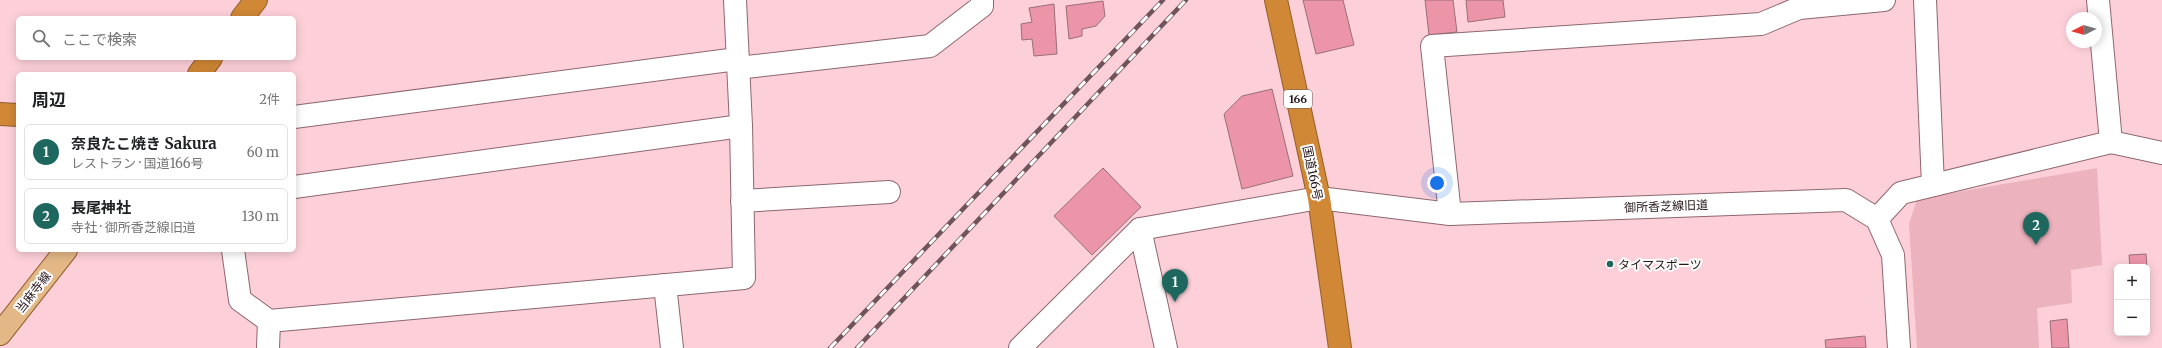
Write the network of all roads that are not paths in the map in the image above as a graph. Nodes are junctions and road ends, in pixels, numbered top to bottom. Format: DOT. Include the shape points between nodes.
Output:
graph roads {
  1 [pos="256,0"];
  2 [pos="735,0"];
  3 [pos="982,0"];
  4 [pos="1276,0"];
  5 [pos="1884,0"];
  6 [pos="1925,0"];
  7 [pos="2098,0"];
  8 [pos="244,16"];
  9 [pos="210,60"];
  10 [pos="738,63"];
  11 [pos="200,72"];
  12 [pos="0,114"];
  13 [pos="16,115"];
  14 [pos="296,117"];
  15 [pos="741,126"];
  16 [pos="2111,142"];
  17 [pos="2162,153"];
  18 [pos="1933,185"];
  19 [pos="296,187"];
  20 [pos="889,192"];
  21 [pos="1319,198"];
  22 [pos="742,201"];
  23 [pos="1450,214"];
  24 [pos="1877,219"];
  25 [pos="1140,229"];
  26 [pos="64,252"];
  27 [pos="232,252"];
  28 [pos="665,285"];
  29 [pos="269,321"];
  30 [pos="0,334"];
  31 [pos="268,348"];
  32 [pos="672,348"];
  33 [pos="1020,348"];
  34 [pos="1166,348"];
  35 [pos="1340,348"];
  36 [pos="1899,348"];
  1 -- 8 [label="highway"];
  2 -- 10 [label="street"];
  3 -- 10 [label="street" via="982,6 930,46"];
  4 -- 21 [label="highway, 国道166号 / 166"];
  5 -- 23 [label="street" via="1798,8 1761,24 1432,46"];
  6 -- 18 [label="street"];
  7 -- 16 [label="street"];
  9 -- 11 [label="highway"];
  10 -- 14 [label="street"];
  10 -- 15 [label="street"];
  12 -- 13 [label="highway"];
  15 -- 19 [label="street"];
  15 -- 22 [label="street"];
  16 -- 17 [label="street"];
  16 -- 18 [label="street"];
  18 -- 24 [label="street" via="1901,194"];
  20 -- 22 [label="street"];
  21 -- 23 [label="street, 御所香芝線旧道"];
  21 -- 25 [label="street, 御所香芝線旧道"];
  21 -- 35 [label="highway, 国道166号 / 166"];
  22 -- 28 [label="street" via="744,278"];
  23 -- 24 [label="street, 御所香芝線旧道" via="1846,200"];
  24 -- 36 [label="street" via="1894,255"];
  25 -- 33 [label="street"];
  25 -- 34 [label="street"];
  26 -- 30 [label="main road, 当麻寺線"];
  27 -- 29 [label="street" via="240,300"];
  28 -- 29 [label="street"];
  28 -- 32 [label="street"];
  29 -- 31 [label="street"];
}
